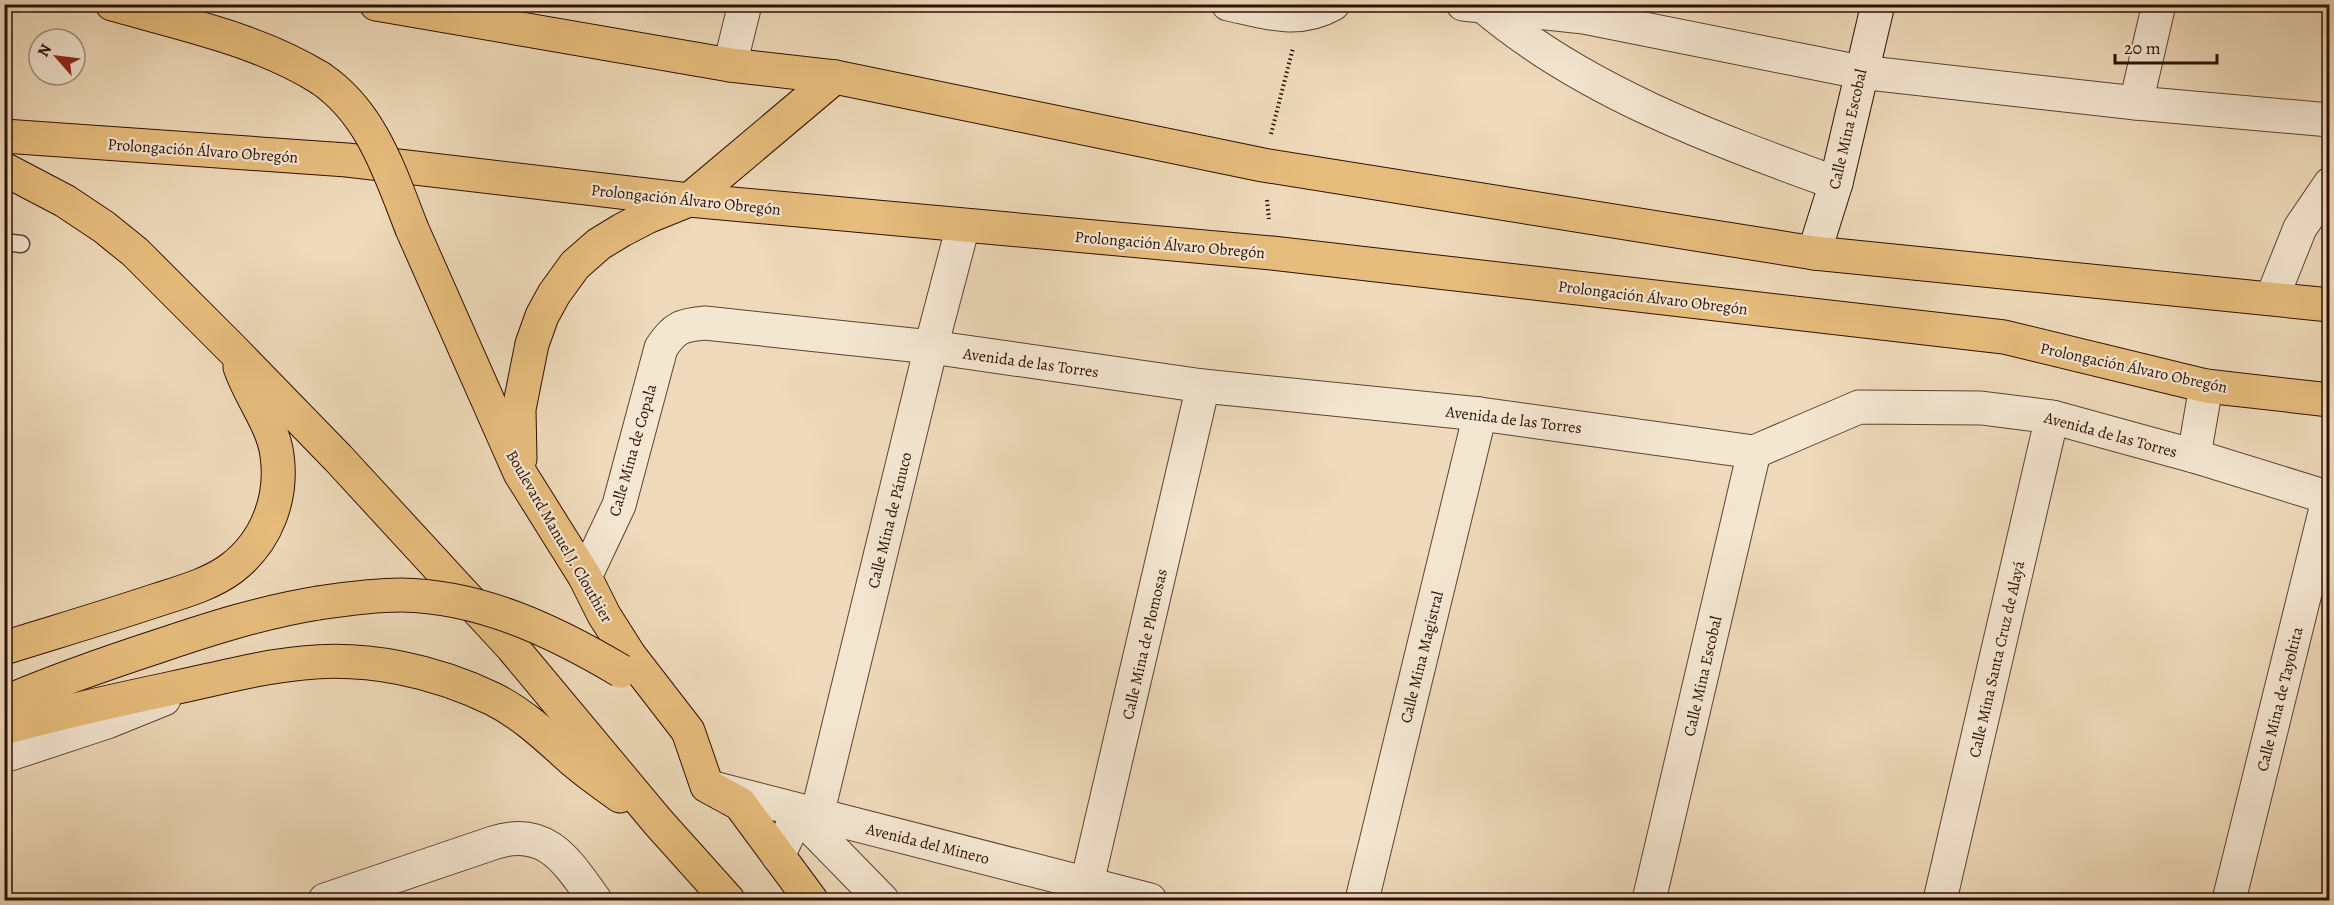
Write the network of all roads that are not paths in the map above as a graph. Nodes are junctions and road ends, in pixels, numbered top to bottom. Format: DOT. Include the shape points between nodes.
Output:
graph roads {
  1 [pos="112,4"];
  2 [pos="376,4"];
  3 [pos="745,4"];
  4 [pos="1228,4"];
  5 [pos="1333,4"];
  6 [pos="1878,4"];
  7 [pos="2159,4"];
  8 [pos="1473,5"];
  9 [pos="1586,11"];
  10 [pos="730,65"];
  11 [pos="1860,72"];
  12 [pos="835,77"];
  13 [pos="2136,103"];
  14 [pos="2330,120"];
  15 [pos="4,136"];
  16 [pos="4,169"];
  17 [pos="1836,183"];
  18 [pos="2330,184"];
  19 [pos="689,200"];
  20 [pos="963,226"];
  21 [pos="1814,253"];
  22 [pos="2272,298"];
  23 [pos="2330,305"];
  24 [pos="681,327"];
  25 [pos="931,347"];
  26 [pos="234,351"];
  27 [pos="2206,386"];
  28 [pos="1203,387"];
  29 [pos="2330,400"];
  30 [pos="1480,414"];
  31 [pos="2052,417"];
  32 [pos="1754,452"];
  33 [pos="2194,456"];
  34 [pos="520,473"];
  35 [pos="2329,496"];
  36 [pos="585,577"];
  37 [pos="4,648"];
  38 [pos="212,680"];
  39 [pos="4,703"];
  40 [pos="673,713"];
  41 [pos="4,728"];
  42 [pos="4,756"];
  43 [pos="707,786"];
  44 [pos="808,814"];
  45 [pos="658,822"];
  46 [pos="778,856"];
  47 [pos="1086,893"];
  48 [pos="325,900"];
  49 [pos="595,900"];
  50 [pos="728,900"];
  51 [pos="811,900"];
  52 [pos="882,900"];
  53 [pos="1150,900"];
  54 [pos="1362,900"];
  55 [pos="1649,900"];
  56 [pos="1940,900"];
  57 [pos="2229,900"];
  1 -- 34 [label="main road, Boulevard Manuel J. Clouthier, bridge" via="245,43 320,78 354,106 370,130"];
  2 -- 10 [label="main road"];
  3 -- 10 [label="street"];
  4 -- 5 [label="street" via="1286,16 1309,15"];
  6 -- 11 [label="street, Calle Mina Escobal"];
  7 -- 13 [label="street"];
  8 -- 9 [label="street"];
  8 -- 17 [label="street" via="1548,53 1654,112"];
  9 -- 11 [label="street"];
  10 -- 12 [label="main road"];
  11 -- 13 [label="street"];
  11 -- 17 [label="street, Calle Mina Escobal"];
  12 -- 19 [label="main road"];
  12 -- 21 [label="main road" via="1263,165"];
  13 -- 14 [label="street"];
  15 -- 19 [label="main road, Prolongación Álvaro Obregón" via="348,160"];
  16 -- 26 [label="main road" via="104,227 135,252"];
  17 -- 21 [label="street, Calle Mina Escobal"];
  18 -- 22 [label="street" via="2300,228"];
  19 -- 20 [label="main road, Prolongación Álvaro Obregón"];
  19 -- 34 [label="main road" via="646,217 599,244 575,265 554,294 542,316 525,373 519,409"];
  20 -- 25 [label="street, Calle Mina de Pánuco"];
  20 -- 27 [label="main road, Prolongación Álvaro Obregón" via="1272,253 2004,338"];
  21 -- 22 [label="main road"];
  22 -- 23 [label="main road"];
  24 -- 25 [label="street, Avenida de las Torres" via="705,323"];
  24 -- 36 [label="street, Calle Mina de Copala" via="670,333 661,348 619,505"];
  25 -- 28 [label="street, Avenida de las Torres"];
  25 -- 44 [label="street, Calle Mina de Pánuco"];
  26 -- 37 [label="main road" via="277,453 274,507 257,543 232,568 189,589"];
  26 -- 45 [label="main road" via="504,638"];
  27 -- 29 [label="main road, Prolongación Álvaro Obregón"];
  27 -- 33 [label="street"];
  28 -- 30 [label="street, Avenida de las Torres"];
  28 -- 47 [label="street, Calle Mina de Plomosas"];
  30 -- 32 [label="street, Avenida de las Torres"];
  30 -- 54 [label="street, Calle Mina Magistral"];
  31 -- 32 [label="street, Avenida de las Torres" via="1982,408 1859,407"];
  31 -- 33 [label="street, Avenida de las Torres"];
  31 -- 56 [label="street, Calle Mina Santa Cruz de Alayá"];
  32 -- 55 [label="street, Calle Mina Escobal"];
  33 -- 35 [label="street, Avenida de las Torres"];
  34 -- 36 [label="main road, Boulevard Manuel J. Clouthier"];
  35 -- 57 [label="street, Calle Mina de Tayoltita"];
  36 -- 40 [label="main road, Boulevard Manuel J. Clouthier" via="630,656"];
  38 -- 41 [label="main road"];
  38 -- 42 [label="street" via="107,722"];
  38 -- 45 [label="main road" via="271,667 337,661 395,667 441,679 495,700 527,721 593,777"];
  39 -- 40 [label="main road, bridge" via="58,680 255,615 318,603 403,595 484,607 575,643 621,671"];
  40 -- 43 [label="main road, Boulevard Manuel J. Clouthier" via="688,731"];
  43 -- 44 [label="street, Avenida del Minero"];
  43 -- 46 [label="main road" via="740,804"];
  44 -- 46 [label="street, Calle Mina de Pánuco"];
  44 -- 47 [label="street, Avenida del Minero"];
  44 -- 52 [label="street"];
  45 -- 50 [label="main road"];
  46 -- 51 [label="main road"];
  47 -- 53 [label="street, Avenida del Minero"];
  48 -- 49 [label="street" via="505,838 529,839 555,850"];
}
